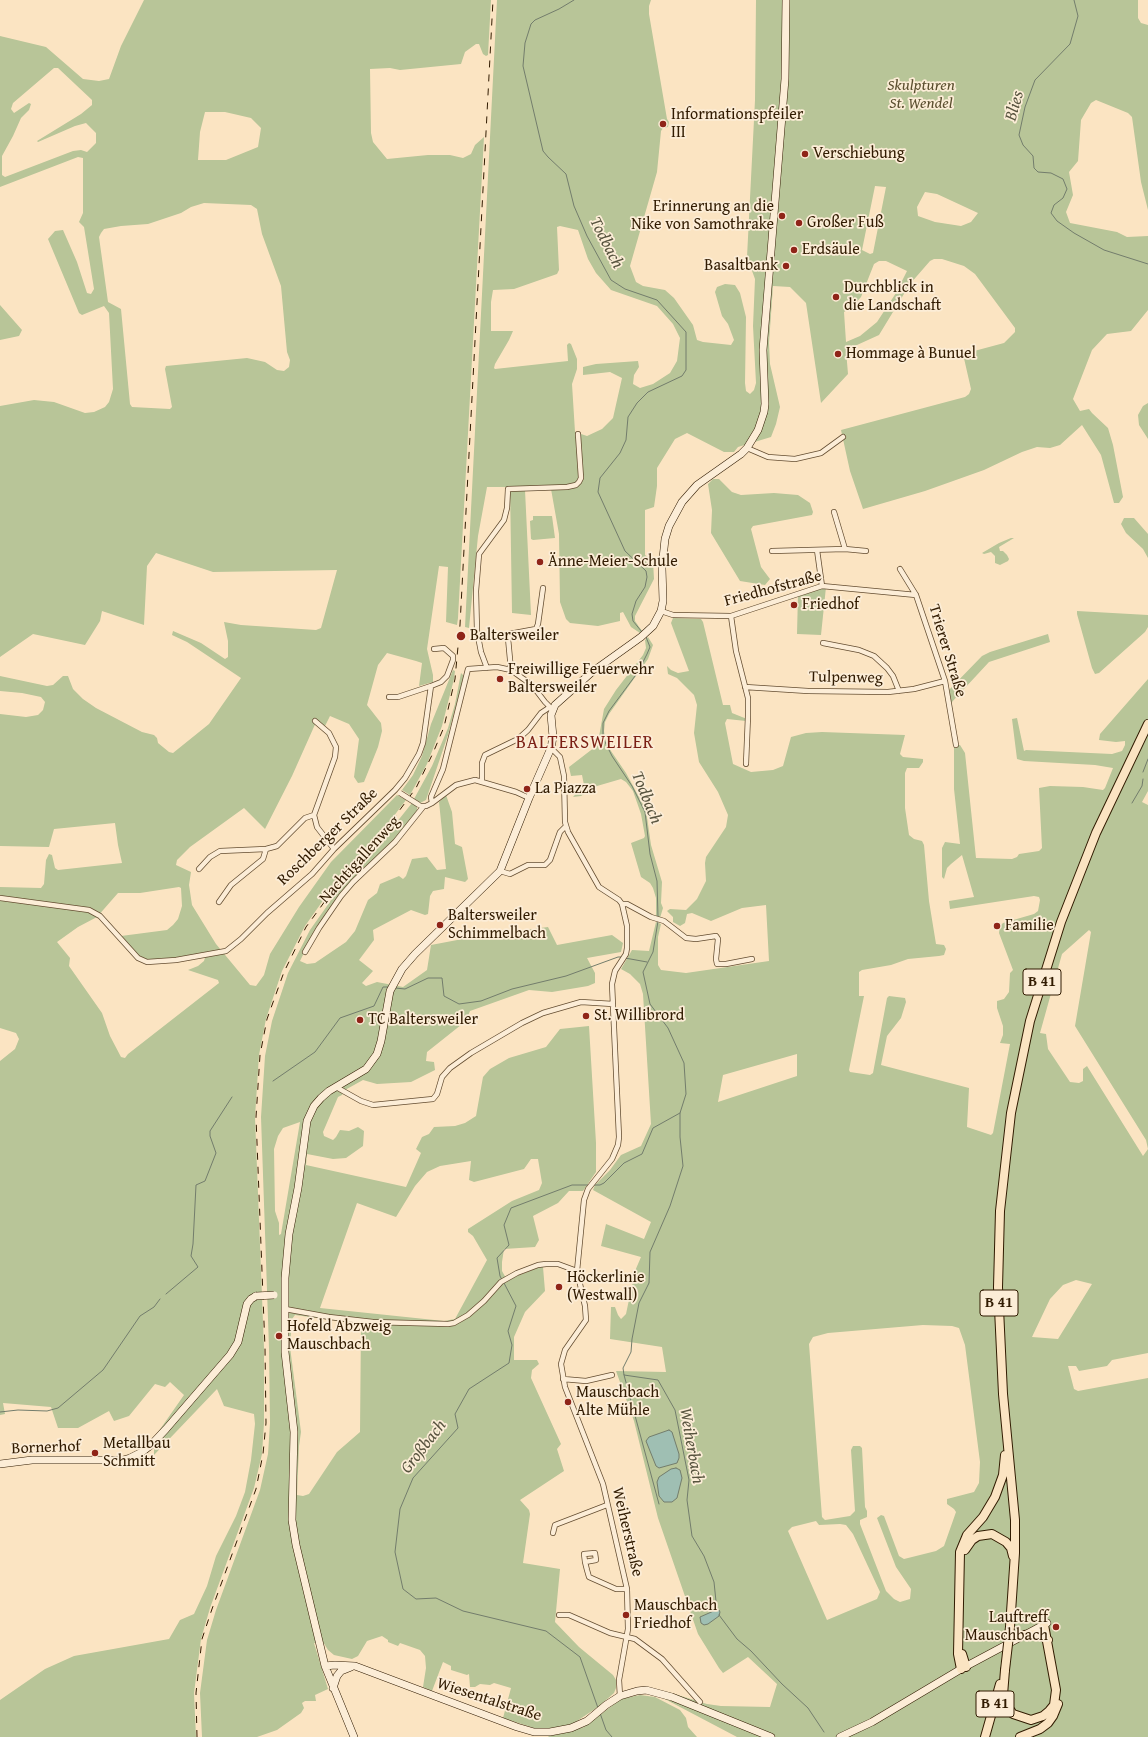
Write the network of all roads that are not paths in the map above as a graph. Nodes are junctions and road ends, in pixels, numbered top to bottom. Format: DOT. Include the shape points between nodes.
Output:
graph roads {
  1 [pos="786,0"];
  2 [pos="578,434"];
  3 [pos="843,437"];
  4 [pos="747,448"];
  5 [pos="834,512"];
  6 [pos="845,549"];
  7 [pos="817,550"];
  8 [pos="772,551"];
  9 [pos="866,551"];
  10 [pos="900,569"];
  11 [pos="822,586"];
  12 [pos="543,588"];
  13 [pos="916,595"];
  14 [pos="661,611"];
  15 [pos="731,616"];
  16 [pos="823,643"];
  17 [pos="434,649"];
  18 [pos="487,668"];
  19 [pos="511,670"];
  20 [pos="945,681"];
  21 [pos="431,686"];
  22 [pos="745,687"];
  23 [pos="899,691"];
  24 [pos="389,697"];
  25 [pos="551,708"];
  26 [pos="315,721"];
  27 [pos="1148,724"];
  28 [pos="956,745"];
  29 [pos="551,748"];
  30 [pos="746,764"];
  31 [pos="482,781"];
  32 [pos="395,790"];
  33 [pos="529,798"];
  34 [pos="432,803"];
  35 [pos="421,806"];
  36 [pos="314,815"];
  37 [pos="566,826"];
  38 [pos="266,849"];
  39 [pos="334,849"];
  40 [pos="199,869"];
  41 [pos="500,871"];
  42 [pos="0,898"];
  43 [pos="219,902"];
  44 [pos="622,904"];
  45 [pos="305,952"];
  46 [pos="752,960"];
  47 [pos="613,1004"];
  48 [pos="336,1087"];
  49 [pos="577,1271"];
  50 [pos="285,1295"];
  51 [pos="285,1309"];
  52 [pos="612,1375"];
  53 [pos="563,1379"];
  54 [pos="1006,1418"];
  55 [pos="0,1464"];
  56 [pos="607,1505"];
  57 [pos="553,1533"];
  58 [pos="586,1562"];
  59 [pos="627,1589"];
  60 [pos="559,1614"];
  61 [pos="1011,1620"];
  62 [pos="1046,1624"];
  63 [pos="1024,1634"];
  64 [pos="627,1636"];
  65 [pos="1048,1640"];
  66 [pos="325,1666"];
  67 [pos="355,1666"];
  68 [pos="963,1668"];
  69 [pos="1004,1670"];
  70 [pos="333,1688"];
  71 [pos="620,1696"];
  72 [pos="700,1702"];
  73 [pos="540,1735"];
  74 [pos="354,1737"];
  75 [pos="771,1737"];
  76 [pos="840,1737"];
  77 [pos="985,1737"];
  78 [pos="1020,1737"];
  1 -- 4 [label="main road" via="785,79 763,350 765,404 762,421"];
  2 -- 18 [label="street" via="582,478 580,482 567,487 508,489 506,515 479,554 476,591 477,631"];
  3 -- 4 [label="street" via="821,453 796,459 768,457"];
  4 -- 14 [label="main road" via="697,485 674,514 662,552"];
  5 -- 6 [label="street"];
  6 -- 7 [label="street"];
  6 -- 9 [label="street"];
  7 -- 8 [label="street"];
  7 -- 11 [label="street"];
  10 -- 13 [label="street, Trierer Straße"];
  11 -- 13 [label="street, Friedhofstraße"];
  11 -- 15 [label="street, Friedhofstraße"];
  12 -- 19 [label="street" via="536,629 509,634"];
  13 -- 20 [label="street, Trierer Straße"];
  14 -- 15 [label="street, Friedhofstraße" via="673,615"];
  14 -- 25 [label="main road" via="648,632 592,672"];
  15 -- 22 [label="street"];
  16 -- 23 [label="street" via="859,650 874,656 890,672"];
  17 -- 21 [label="street" via="444,648 453,658 447,676"];
  18 -- 19 [label="street"];
  18 -- 34 [label="street" via="468,669 443,769 431,797"];
  19 -- 25 [label="street" via="532,685"];
  20 -- 23 [label="street, Tulpenweg"];
  20 -- 28 [label="street, Trierer Straße"];
  21 -- 24 [label="street" via="398,697"];
  21 -- 32 [label="street" via="423,743 405,778"];
  22 -- 23 [label="street, Tulpenweg" via="808,691"];
  22 -- 30 [label="street" via="748,716"];
  25 -- 29 [label="main road"];
  25 -- 31 [label="street" via="541,713 518,739 485,755 482,763"];
  26 -- 36 [label="street" via="329,733 336,750"];
  27 -- 54 [label="highway, B 41" via="1080,872 1030,1021 1011,1113 1002,1188 998,1256 999,1317"];
  29 -- 33 [label="main road"];
  29 -- 37 [label="street" via="560,757 564,776"];
  31 -- 33 [label="street"];
  31 -- 34 [label="street" via="466,781 456,785"];
  32 -- 35 [label="street, Roschberger Straße, bridge"];
  32 -- 39 [label="street, Roschberger Straße"];
  33 -- 41 [label="main road"];
  34 -- 35 [label="street"];
  35 -- 45 [label="street, Nachtigallenweg" via="395,842 341,896"];
  36 -- 38 [label="street" via="306,818 277,846"];
  36 -- 39 [label="street" via="317,827"];
  37 -- 41 [label="street" via="560,832 550,860 545,865 528,865 510,874"];
  37 -- 44 [label="street" via="599,887"];
  38 -- 40 [label="street" via="220,851"];
  38 -- 43 [label="street" via="263,859 234,882"];
  39 -- 42 [label="street, Roschberger Straße" via="312,874 233,947 220,953 176,960 147,962 134,954 100,916 89,910"];
  41 -- 48 [label="main road" via="406,964 391,989 377,1054 366,1069"];
  44 -- 46 [label="street" via="667,922 686,938 716,936 717,964"];
  44 -- 47 [label="street, Weiherstraße" via="627,926 626,954 613,977"];
  47 -- 48 [label="street" via="581,1002 522,1022 450,1068 442,1076 433,1099 373,1105"];
  47 -- 49 [label="street, Weiherstraße" via="618,1145 612,1159 588,1189 583,1209"];
  48 -- 50 [label="main road" via="314,1106 305,1129 289,1234"];
  49 -- 51 [label="street" via="558,1264 538,1265 503,1280 477,1308 460,1320 448,1324 373,1322"];
  49 -- 53 [label="street, Weiherstraße" via="587,1313 583,1325 563,1355"];
  50 -- 51 [label="main road"];
  50 -- 55 [label="main road, Bornerhof, bridge" via="256,1296 251,1299 247,1304 234,1349 151,1445 142,1452 130,1458 108,1460 32,1460"];
  51 -- 66 [label="main road" via="285,1352 294,1432 292,1520"];
  52 -- 53 [label="street" via="586,1381"];
  53 -- 56 [label="street, Weiherstraße" via="596,1465"];
  54 -- 61 [label="highway, B 41" via="1015,1520"];
  54 -- 68 [label="highway" via="1005,1463 1000,1484 989,1508 967,1535 960,1552 958,1654"];
  56 -- 57 [label="street" via="555,1525"];
  56 -- 59 [label="street, Weiherstraße"];
  58 -- 59 [label="street" via="589,1577 616,1589"];
  59 -- 64 [label="street, Weiherstraße"];
  60 -- 64 [label="street" via="569,1615 606,1631"];
  61 -- 68 [label="highway" via="1011,1548 992,1534 978,1536 968,1545 963,1562"];
  61 -- 69 [label="highway, B 41, bridge"];
  62 -- 63 [label="main road"];
  62 -- 65 [label="highway"];
  62 -- 78 [label="highway" via="1055,1660 1060,1699 1048,1723"];
  63 -- 65 [label="highway" via="1038,1634"];
  63 -- 68 [label="main road"];
  64 -- 71 [label="street, Weiherstraße" via="619,1680"];
  64 -- 72 [label="street" via="640,1642 662,1659"];
  65 -- 69 [label="highway" via="1056,1699 1054,1705 1043,1716 1025,1719 1008,1709 1003,1695"];
  66 -- 67 [label="main road, Wiesentalstraße"];
  66 -- 70 [label="main road"];
  67 -- 70 [label="main road" via="341,1671"];
  67 -- 73 [label="main road, Wiesentalstraße"];
  68 -- 76 [label="main road" via="872,1722"];
  69 -- 77 [label="highway, B 41"];
  70 -- 74 [label="main road"];
  71 -- 73 [label="main road, Wiesentalstraße" via="571,1728"];
  71 -- 75 [label="main road, Wiesentalstraße" via="637,1691 656,1692"];
}
